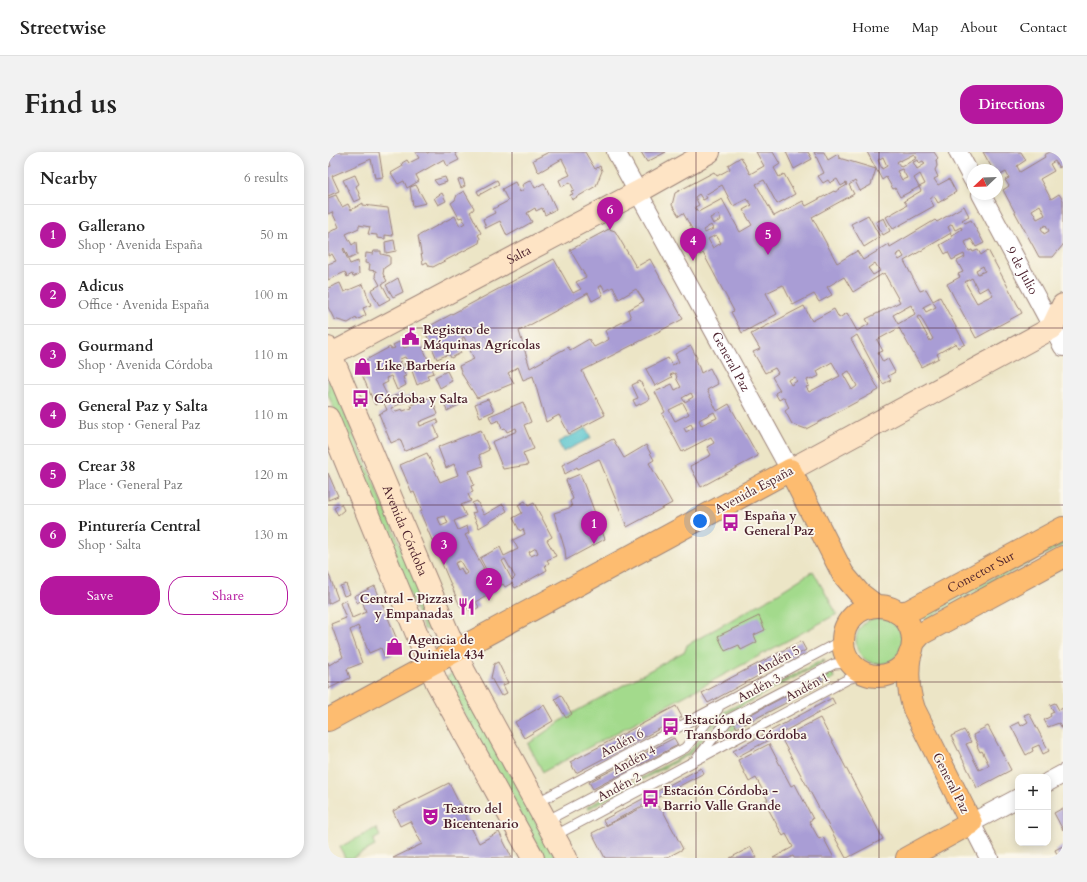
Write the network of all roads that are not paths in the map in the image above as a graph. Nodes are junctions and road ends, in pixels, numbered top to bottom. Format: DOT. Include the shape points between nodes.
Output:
graph roads {
  1 [pos="616,152"];
  2 [pos="709,152"];
  3 [pos="958,152"];
  4 [pos="967,169"];
  5 [pos="638,192"];
  6 [pos="985,200"];
  7 [pos="1063,305"];
  8 [pos="1058,325"];
  9 [pos="1063,347"];
  10 [pos="329,353"];
  11 [pos="328,418"];
  12 [pos="790,470"];
  13 [pos="1063,528"];
  14 [pos="1063,557"];
  15 [pos="843,574"];
  16 [pos="876,606"];
  17 [pos="898,612"];
  18 [pos="845,631"];
  19 [pos="911,648"];
  20 [pos="455,650"];
  21 [pos="429,665"];
  22 [pos="866,671"];
  23 [pos="721,705"];
  24 [pos="914,708"];
  25 [pos="328,720"];
  26 [pos="695,761"];
  27 [pos="1063,774"];
  28 [pos="1051,780"];
  29 [pos="1015,800"];
  30 [pos="545,820"];
  31 [pos="971,823"];
  32 [pos="534,858"];
  33 [pos="566,858"];
  34 [pos="906,858"];
  35 [pos="989,858"];
  1 -- 5 [label="street, General Paz"];
  2 -- 5 [label="main road, Salta"];
  3 -- 4 [label="street"];
  5 -- 10 [label="main road, Salta"];
  5 -- 12 [label="street, General Paz"];
  6 -- 8 [label="street, 9 de Julio"];
  7 -- 8 [label="main road"];
  8 -- 9 [label="street, 9 de Julio"];
  8 -- 12 [label="main road, Avenida España"];
  10 -- 20 [label="main road, Avenida Córdoba"];
  11 -- 21 [label="main road"];
  12 -- 15 [label="main road, General Paz"];
  12 -- 20 [label="main road, Avenida España"];
  13 -- 17 [label="main road, Conector Sur" via="909,611"];
  14 -- 19 [label="main road, Conector Sur" via="921,634"];
  15 -- 16 [label="main road, General Paz" via="859,593"];
  15 -- 18 [label="main road, General Paz" via="847,600"];
  16 -- 17 [label="main road"];
  16 -- 18 [label="main road" via="855,614"];
  17 -- 19 [label="main road" via="910,627"];
  18 -- 22 [label="main road" via="845,651"];
  18 -- 23 [label="lane, Andén 5" via="835,644"];
  19 -- 22 [label="main road, Conector Sur" via="904,664 897,670 883,675"];
  19 -- 24 [label="main road, General Paz" via="908,676"];
  20 -- 21 [label="main road, Avenida España"];
  20 -- 30 [label="main road, Avenida Córdoba"];
  21 -- 25 [label="main road, Avenida España"];
  21 -- 32 [label="main road"];
  22 -- 24 [label="main road, General Paz" via="896,690"];
  22 -- 26 [label="lane, Andén 1"];
  22 -- 26 [label="lane, Andén 3" via="834,664 728,719"];
  23 -- 30 [label="lane, Andén 6"];
  23 -- 30 [label="lane, Andén 4" via="685,748"];
  24 -- 31 [label="main road, General Paz"];
  26 -- 30 [label="lane, Andén 2"];
  27 -- 28 [label="street"];
  29 -- 31 [label="street"];
  30 -- 33 [label="main road, Avenida Córdoba"];
  31 -- 34 [label="main road"];
  31 -- 35 [label="street, General Paz"];
}
